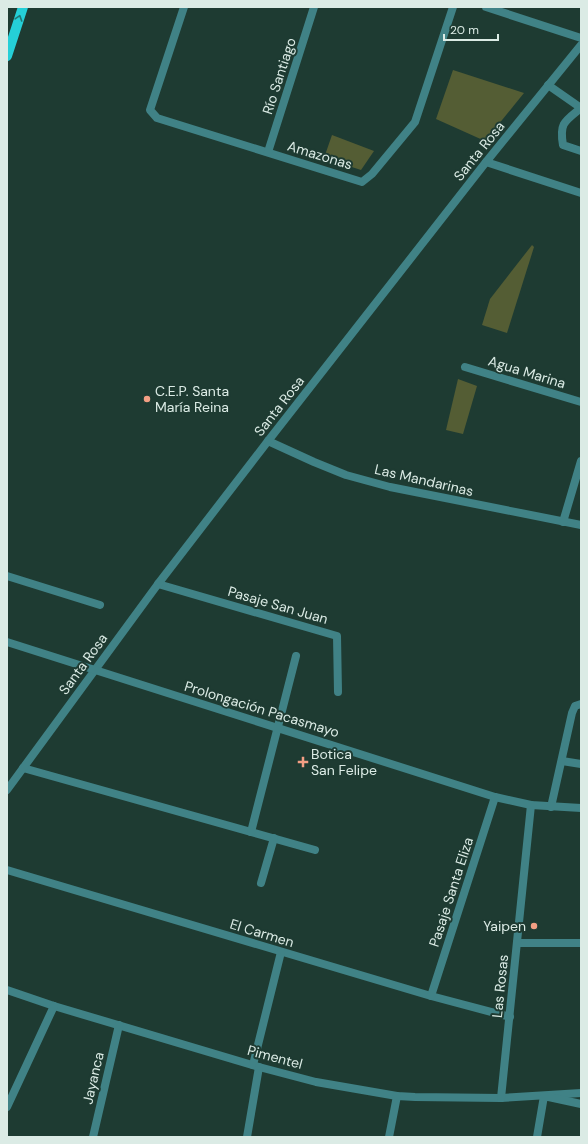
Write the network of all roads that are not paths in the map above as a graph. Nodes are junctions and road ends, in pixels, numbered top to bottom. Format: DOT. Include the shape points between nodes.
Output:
graph roads {
  1 [pos="23,7"];
  2 [pos="184,7"];
  3 [pos="314,7"];
  4 [pos="453,7"];
  5 [pos="486,7"];
  6 [pos="581,38"];
  7 [pos="581,45"];
  8 [pos="7,56"];
  9 [pos="548,85"];
  10 [pos="581,108"];
  11 [pos="581,151"];
  12 [pos="268,152"];
  13 [pos="486,162"];
  14 [pos="581,193"];
  15 [pos="465,367"];
  16 [pos="581,402"];
  17 [pos="268,441"];
  18 [pos="581,461"];
  19 [pos="562,522"];
  20 [pos="581,525"];
  21 [pos="7,576"];
  22 [pos="158,584"];
  23 [pos="100,605"];
  24 [pos="7,642"];
  25 [pos="296,656"];
  26 [pos="94,671"];
  27 [pos="338,692"];
  28 [pos="581,704"];
  29 [pos="278,728"];
  30 [pos="562,760"];
  31 [pos="581,764"];
  32 [pos="23,768"];
  33 [pos="7,790"];
  34 [pos="495,797"];
  35 [pos="531,805"];
  36 [pos="551,807"];
  37 [pos="581,808"];
  38 [pos="251,832"];
  39 [pos="274,838"];
  40 [pos="315,850"];
  41 [pos="7,870"];
  42 [pos="261,883"];
  43 [pos="517,943"];
  44 [pos="581,943"];
  45 [pos="281,952"];
  46 [pos="7,990"];
  47 [pos="431,996"];
  48 [pos="54,1006"];
  49 [pos="510,1017"];
  50 [pos="119,1025"];
  51 [pos="256,1066"];
  52 [pos="581,1093"];
  53 [pos="397,1096"];
  54 [pos="544,1096"];
  55 [pos="501,1098"];
  56 [pos="581,1104"];
  57 [pos="7,1107"];
  58 [pos="92,1137"];
  59 [pos="247,1137"];
  60 [pos="389,1137"];
  61 [pos="537,1137"];
  8 -- 1 [label="main road, one-way"];
  2 -- 12 [label="street, Amazonas" via="150,110 157,118"];
  3 -- 12 [label="street, Río Santiago"];
  4 -- 12 [label="street, Amazonas" via="415,122 372,174 362,182"];
  5 -- 6 [label="street"];
  7 -- 9 [label="street, Santa Rosa"];
  9 -- 10 [label="street"];
  9 -- 13 [label="street, Santa Rosa"];
  10 -- 11 [label="street" via="564,121 561,134 563,146"];
  13 -- 14 [label="street"];
  13 -- 17 [label="street, Santa Rosa"];
  15 -- 16 [label="street, Agua Marina"];
  17 -- 19 [label="street, Las Mandarinas" via="314,462 390,488"];
  17 -- 22 [label="street, Santa Rosa"];
  18 -- 19 [label="street"];
  19 -- 20 [label="street, Las Mandarinas"];
  21 -- 23 [label="street"];
  22 -- 26 [label="street, Santa Rosa"];
  22 -- 27 [label="street, Pasaje San Juan" via="337,636"];
  24 -- 26 [label="street, Prolongación Pacasmayo"];
  25 -- 29 [label="street"];
  26 -- 29 [label="street, Prolongación Pacasmayo"];
  26 -- 32 [label="street, Santa Rosa"];
  28 -- 30 [label="street" via="575,706 572,713"];
  29 -- 34 [label="street, Prolongación Pacasmayo"];
  29 -- 38 [label="street"];
  30 -- 31 [label="street"];
  30 -- 36 [label="street"];
  32 -- 33 [label="street, Santa Rosa"];
  32 -- 38 [label="street"];
  34 -- 35 [label="street, Prolongación Pacasmayo"];
  34 -- 47 [label="street, Pasaje Santa Eliza"];
  35 -- 36 [label="street, Prolongación Pacasmayo"];
  35 -- 43 [label="street, Las Rosas"];
  36 -- 37 [label="street, Prolongación Pacasmayo"];
  38 -- 39 [label="street"];
  39 -- 40 [label="street"];
  39 -- 42 [label="street"];
  41 -- 45 [label="street, El Carmen"];
  43 -- 44 [label="street"];
  43 -- 49 [label="street, Las Rosas"];
  45 -- 47 [label="street, El Carmen"];
  45 -- 51 [label="street"];
  46 -- 48 [label="street, Pimentel"];
  47 -- 49 [label="street, El Carmen"];
  48 -- 50 [label="street, Pimentel"];
  48 -- 57 [label="street"];
  49 -- 55 [label="street, Las Rosas"];
  50 -- 51 [label="street, Pimentel"];
  50 -- 58 [label="street, Jayanca"];
  51 -- 53 [label="street, Pimentel" via="316,1082"];
  51 -- 59 [label="street"];
  52 -- 54 [label="street, Pimentel"];
  53 -- 55 [label="street, Pimentel"];
  53 -- 60 [label="street"];
  54 -- 55 [label="street, Pimentel"];
  54 -- 56 [label="street, Pimentel"];
  54 -- 61 [label="street"];
}
